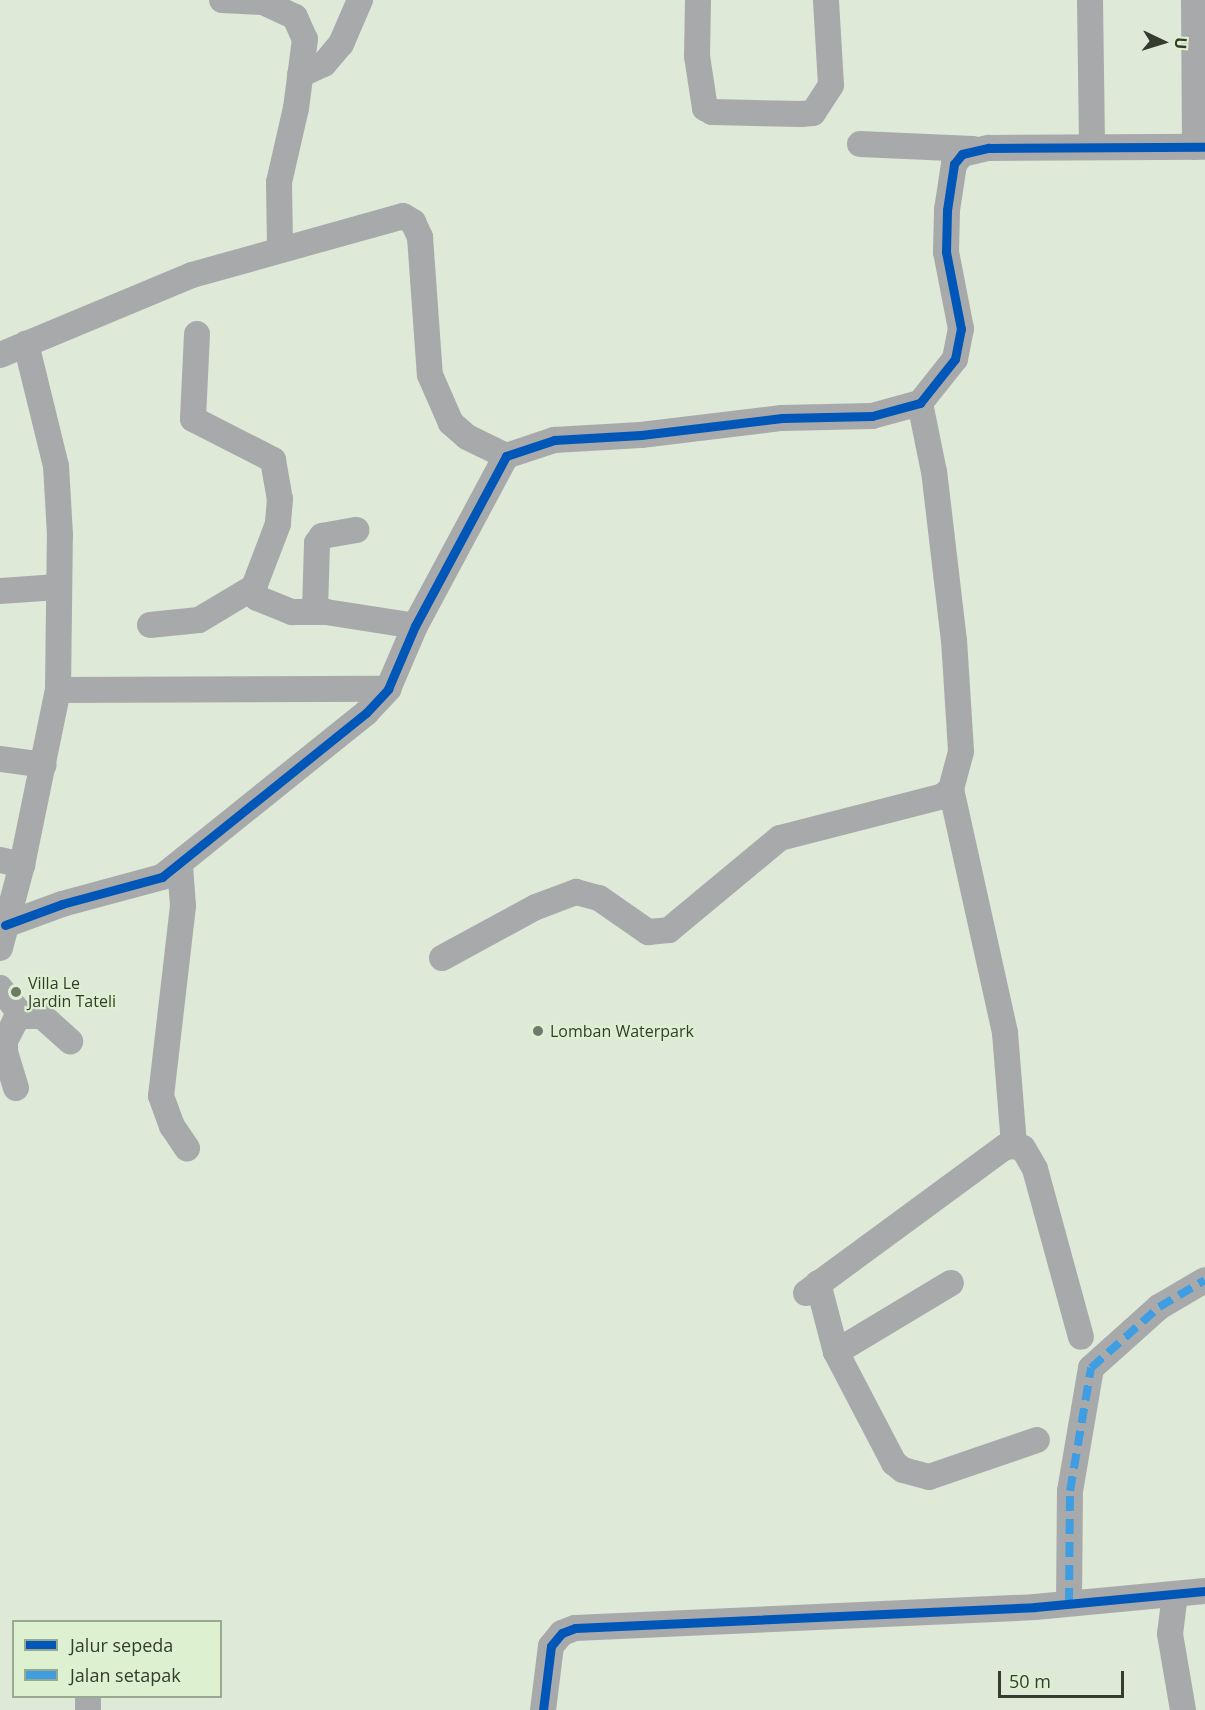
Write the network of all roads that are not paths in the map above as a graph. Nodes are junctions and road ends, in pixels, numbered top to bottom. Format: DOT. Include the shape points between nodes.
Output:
graph roads {
  1 [pos="222,0"];
  2 [pos="360,0"];
  3 [pos="698,0"];
  4 [pos="826,0"];
  5 [pos="1090,0"];
  6 [pos="1194,0"];
  7 [pos="300,75"];
  8 [pos="860,144"];
  9 [pos="1092,146"];
  10 [pos="1200,147"];
  11 [pos="973,149"];
  12 [pos="280,248"];
  13 [pos="197,334"];
  14 [pos="26,344"];
  15 [pos="0,355"];
  16 [pos="920,403"];
  17 [pos="506,456"];
  18 [pos="356,530"];
  19 [pos="58,587"];
  20 [pos="254,587"];
  21 [pos="0,591"];
  22 [pos="326,612"];
  23 [pos="150,624"];
  24 [pos="415,626"];
  25 [pos="58,690"];
  26 [pos="388,690"];
  27 [pos="0,759"];
  28 [pos="44,765"];
  29 [pos="951,789"];
  30 [pos="11,862"];
  31 [pos="180,866"];
  32 [pos="2,936"];
  33 [pos="442,958"];
  34 [pos="0,988"];
  35 [pos="22,1016"];
  36 [pos="70,1041"];
  37 [pos="16,1088"];
  38 [pos="1014,1146"];
  39 [pos="188,1148"];
  40 [pos="1205,1280"];
  41 [pos="951,1282"];
  42 [pos="1081,1337"];
  43 [pos="836,1352"];
  44 [pos="1037,1440"];
  45 [pos="1205,1591"];
  46 [pos="1174,1594"];
  47 [pos="1069,1603"];
  48 [pos="543,1710"];
  49 [pos="1184,1710"];
  1 -- 7 [label="street" via="263,2 295,17 305,39"];
  2 -- 7 [label="street" via="341,44 324,64"];
  3 -- 4 [label="street" via="697,56 705,108 712,112 801,114 813,113 831,86"];
  5 -- 9 [label="street"];
  6 -- 10 [label="street"];
  7 -- 12 [label="street" via="279,182"];
  8 -- 11 [label="street"];
  9 -- 10 [label="street"];
  9 -- 11 [label="street"];
  11 -- 16 [label="street" via="954,164 947,210 946,252 961,328 955,359"];
  12 -- 14 [label="street" via="192,275"];
  12 -- 17 [label="street" via="389,218 403,216 413,222 423,256 430,375 451,423 467,437"];
  13 -- 20 [label="street" via="193,419 273,460 280,499 278,524"];
  14 -- 15 [label="street"];
  14 -- 19 [label="street" via="56,466"];
  16 -- 17 [label="street" via="872,416 782,418 641,435 554,440"];
  16 -- 29 [label="street" via="934,472 954,642 961,751"];
  17 -- 24 [label="street"];
  18 -- 22 [label="street" via="322,536 317,543 315,611"];
  19 -- 21 [label="street"];
  19 -- 25 [label="street"];
  20 -- 22 [label="street" via="256,598 268,605 292,612"];
  20 -- 23 [label="street" via="199,620"];
  22 -- 24 [label="street"];
  24 -- 26 [label="street"];
  25 -- 26 [label="street"];
  25 -- 28 [label="street"];
  26 -- 31 [label="street" via="366,713"];
  27 -- 28 [label="street"];
  28 -- 30 [label="street"];
  29 -- 33 [label="street" via="943,796 780,838 669,930 648,932 599,898 576,892 536,907"];
  29 -- 38 [label="street" via="1005,1033"];
  30 -- 32 [label="street"];
  31 -- 32 [label="street" via="133,887 62,904"];
  31 -- 39 [label="street" via="183,906 161,1096 172,1126"];
  34 -- 35 [label="street"];
  35 -- 36 [label="street" via="32,1014 51,1021"];
  35 -- 37 [label="street" via="5,1041"];
  38 -- 42 [label="street" via="1023,1148 1035,1169"];
  38 -- 43 [label="street" via="1005,1147 812,1288"];
  40 -- 47 [label="street" via="1159,1307 1091,1368 1070,1491"];
  41 -- 43 [label="street"];
  43 -- 44 [label="street" via="894,1463 903,1470 929,1477"];
  45 -- 46 [label="street"];
  46 -- 47 [label="street"];
  46 -- 49 [label="street" via="1170,1634"];
  47 -- 48 [label="street" via="575,1628 562,1633 551,1646"];
}
